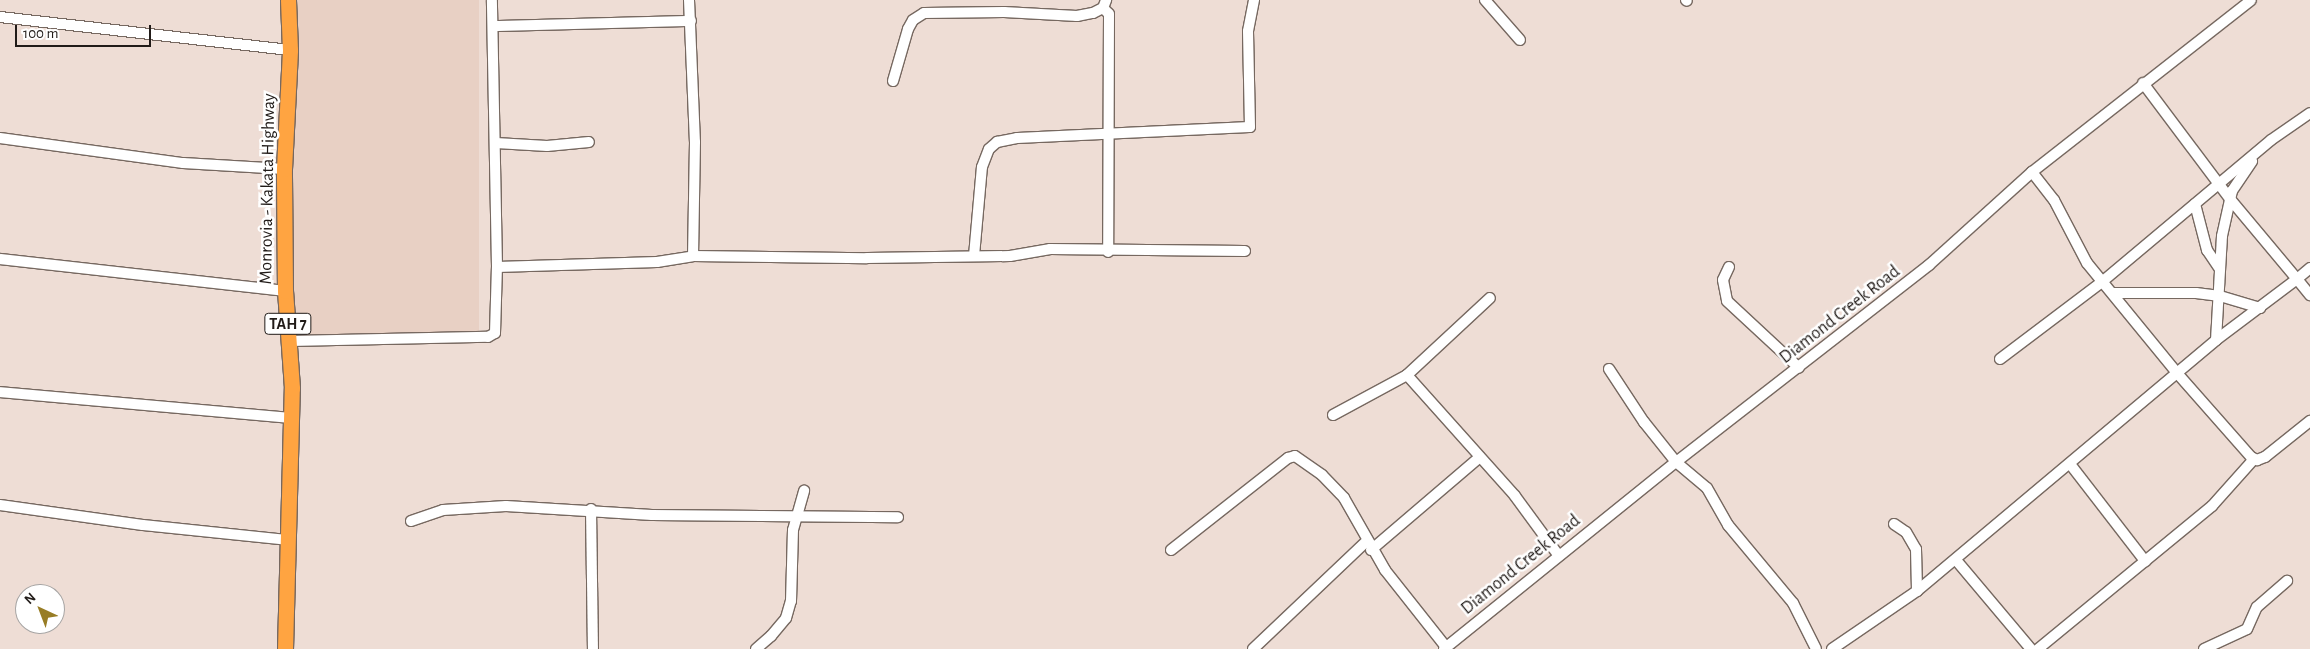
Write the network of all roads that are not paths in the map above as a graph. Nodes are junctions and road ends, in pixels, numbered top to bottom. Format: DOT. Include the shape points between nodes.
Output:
graph roads {
  1 [pos="288,0"];
  2 [pos="492,0"];
  3 [pos="689,0"];
  4 [pos="1254,0"];
  5 [pos="1485,0"];
  6 [pos="2251,0"];
  7 [pos="1104,4"];
  8 [pos="0,17"];
  9 [pos="691,21"];
  10 [pos="494,26"];
  11 [pos="1520,40"];
  12 [pos="290,50"];
  13 [pos="892,81"];
  14 [pos="2143,84"];
  15 [pos="2310,113"];
  16 [pos="1110,134"];
  17 [pos="0,138"];
  18 [pos="2271,140"];
  19 [pos="589,142"];
  20 [pos="496,143"];
  21 [pos="284,169"];
  22 [pos="2032,172"];
  23 [pos="2220,183"];
  24 [pos="2230,199"];
  25 [pos="2196,204"];
  26 [pos="1245,251"];
  27 [pos="1108,252"];
  28 [pos="693,256"];
  29 [pos="974,256"];
  30 [pos="0,259"];
  31 [pos="497,267"];
  32 [pos="1728,267"];
  33 [pos="2219,268"];
  34 [pos="2310,268"];
  35 [pos="2297,279"];
  36 [pos="2103,281"];
  37 [pos="285,291"];
  38 [pos="2113,293"];
  39 [pos="2220,296"];
  40 [pos="2310,296"];
  41 [pos="1490,298"];
  42 [pos="2260,308"];
  43 [pos="2216,340"];
  44 [pos="290,341"];
  45 [pos="2000,359"];
  46 [pos="1799,368"];
  47 [pos="1609,369"];
  48 [pos="2177,373"];
  49 [pos="1407,375"];
  50 [pos="0,392"];
  51 [pos="1333,415"];
  52 [pos="289,418"];
  53 [pos="2310,421"];
  54 [pos="1480,457"];
  55 [pos="2254,459"];
  56 [pos="1676,462"];
  57 [pos="2070,464"];
  58 [pos="804,491"];
  59 [pos="0,505"];
  60 [pos="591,509"];
  61 [pos="795,517"];
  62 [pos="898,517"];
  63 [pos="411,521"];
  64 [pos="1894,524"];
  65 [pos="288,540"];
  66 [pos="1369,546"];
  67 [pos="1170,550"];
  68 [pos="1559,556"];
  69 [pos="1956,560"];
  70 [pos="2145,561"];
  71 [pos="2287,580"];
  72 [pos="1917,591"];
  73 [pos="1257,648"];
  74 [pos="1445,648"];
  75 [pos="285,649"];
  76 [pos="594,649"];
  77 [pos="756,649"];
  78 [pos="1816,649"];
  79 [pos="1832,649"];
  80 [pos="2031,649"];
  81 [pos="2038,649"];
  82 [pos="2204,649"];
  1 -- 12 [label="highway, Monrovia - Kakata Highway / TAH 7"];
  2 -- 10 [label="street"];
  3 -- 9 [label="street"];
  4 -- 16 [label="street" via="1248,32 1250,126"];
  5 -- 11 [label="street"];
  6 -- 14 [label="street, Diamond Creek Road"];
  7 -- 13 [label="street" via="1077,16 1004,12 924,13 913,20 908,29"];
  7 -- 16 [label="street" via="1109,14"];
  8 -- 12 [label="street"];
  9 -- 10 [label="street"];
  9 -- 28 [label="street" via="695,142"];
  10 -- 20 [label="street"];
  12 -- 21 [label="highway, Monrovia - Kakata Highway / TAH 7"];
  14 -- 22 [label="street, Diamond Creek Road"];
  14 -- 23 [label="street"];
  15 -- 18 [label="street"];
  16 -- 27 [label="street"];
  16 -- 29 [label="street" via="1017,138 997,142 989,149 982,167"];
  17 -- 21 [label="street" via="183,162"];
  18 -- 23 [label="street"];
  18 -- 24 [label="street" via="2249,164"];
  19 -- 20 [label="street" via="547,146"];
  20 -- 31 [label="street"];
  21 -- 37 [label="highway, Monrovia - Kakata Highway / TAH 7"];
  22 -- 36 [label="street" via="2054,200 2087,263"];
  22 -- 46 [label="street, Diamond Creek Road" via="1929,265"];
  23 -- 24 [label="street"];
  23 -- 25 [label="street"];
  24 -- 33 [label="street"];
  24 -- 35 [label="street"];
  25 -- 33 [label="street" via="2207,250"];
  25 -- 36 [label="street"];
  26 -- 27 [label="street"];
  27 -- 29 [label="street" via="1050,249 1010,256"];
  28 -- 29 [label="street"];
  28 -- 31 [label="street" via="657,262"];
  30 -- 37 [label="street"];
  31 -- 44 [label="street" via="492,336"];
  32 -- 46 [label="street" via="1723,280 1727,301"];
  33 -- 39 [label="street"];
  34 -- 35 [label="street"];
  35 -- 40 [label="street"];
  35 -- 42 [label="street"];
  36 -- 38 [label="street"];
  36 -- 45 [label="street"];
  37 -- 44 [label="highway, Monrovia - Kakata Highway / TAH 7"];
  38 -- 39 [label="street"];
  38 -- 48 [label="street"];
  39 -- 42 [label="street"];
  39 -- 43 [label="street"];
  41 -- 49 [label="street"];
  42 -- 43 [label="street"];
  43 -- 48 [label="street"];
  44 -- 52 [label="highway, Monrovia - Kakata Highway / TAH 7"];
  46 -- 56 [label="street, Diamond Creek Road"];
  47 -- 56 [label="street" via="1644,422"];
  48 -- 55 [label="street"];
  48 -- 57 [label="street"];
  49 -- 51 [label="street"];
  49 -- 54 [label="street"];
  50 -- 52 [label="street"];
  52 -- 65 [label="highway, Monrovia - Kakata Highway / TAH 7"];
  53 -- 55 [label="street" via="2265,457"];
  54 -- 66 [label="street"];
  54 -- 68 [label="street"];
  55 -- 70 [label="street" via="2212,506"];
  56 -- 68 [label="street, Diamond Creek Road"];
  56 -- 78 [label="street" via="1706,488 1728,525 1793,603"];
  57 -- 69 [label="street"];
  57 -- 70 [label="street"];
  58 -- 61 [label="street"];
  59 -- 65 [label="street" via="143,525"];
  60 -- 61 [label="street" via="652,515"];
  60 -- 63 [label="street" via="475,506 443,510"];
  60 -- 76 [label="street"];
  61 -- 62 [label="street"];
  61 -- 77 [label="street" via="791,601 786,618"];
  64 -- 72 [label="street" via="1906,532 1916,549"];
  65 -- 75 [label="highway, Monrovia - Kakata Highway / TAH 7"];
  66 -- 67 [label="street" via="1344,498 1322,475 1295,456 1288,458"];
  66 -- 73 [label="street"];
  66 -- 74 [label="street"];
  68 -- 74 [label="street, Diamond Creek Road"];
  69 -- 72 [label="street"];
  69 -- 80 [label="street"];
  70 -- 81 [label="street"];
  71 -- 82 [label="street" via="2257,607 2247,629"];
  72 -- 79 [label="street"];
}
